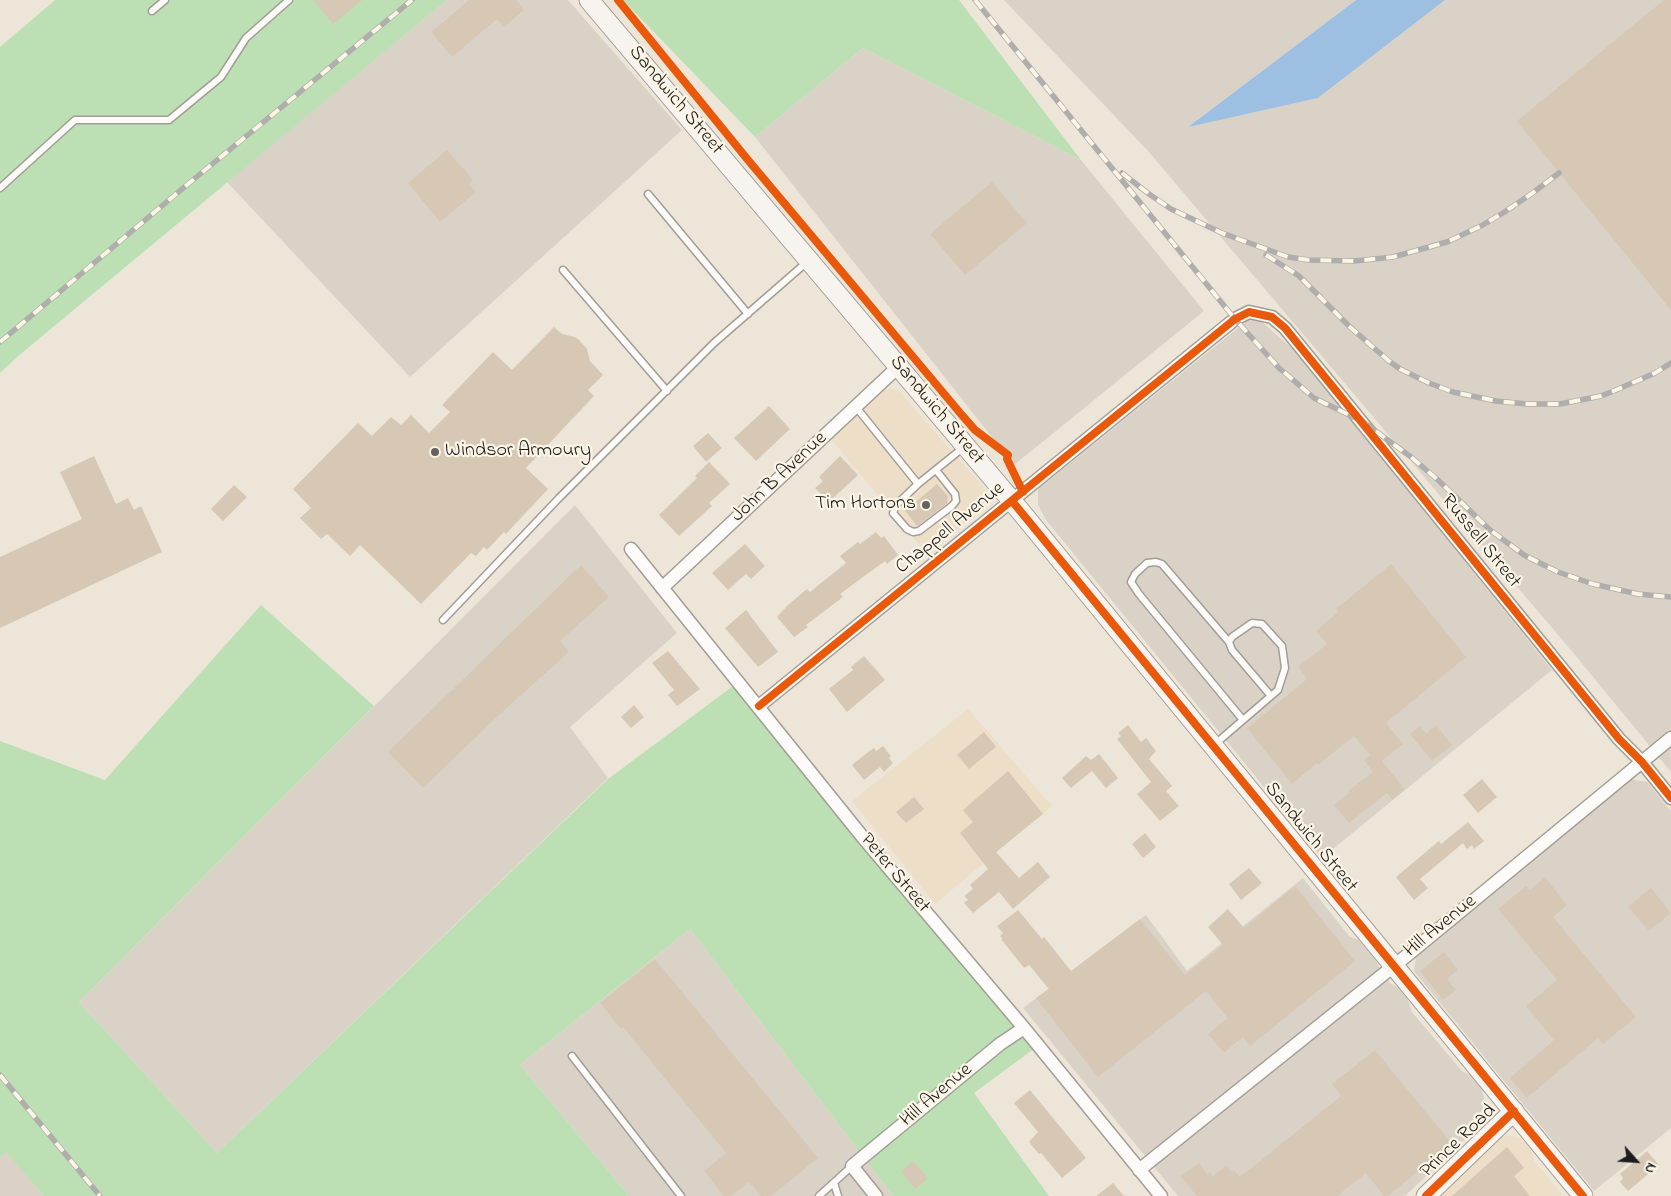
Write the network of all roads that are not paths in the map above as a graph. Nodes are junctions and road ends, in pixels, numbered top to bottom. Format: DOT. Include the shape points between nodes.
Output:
graph roads {
  1 [pos="165,0"];
  2 [pos="289,0"];
  3 [pos="589,0"];
  4 [pos="152,11"];
  5 [pos="0,188"];
  6 [pos="648,194"];
  7 [pos="808,260"];
  8 [pos="563,270"];
  9 [pos="1261,313"];
  10 [pos="748,314"];
  11 [pos="898,367"];
  12 [pos="667,391"];
  13 [pos="856,407"];
  14 [pos="965,446"];
  15 [pos="936,470"];
  16 [pos="918,484"];
  17 [pos="1012,501"];
  18 [pos="631,549"];
  19 [pos="662,588"];
  20 [pos="443,620"];
  21 [pos="1229,642"];
  22 [pos="1270,696"];
  23 [pos="759,706"];
  24 [pos="1242,720"];
  25 [pos="1671,738"];
  26 [pos="1213,745"];
  27 [pos="1642,762"];
  28 [pos="1671,798"];
  29 [pos="1394,965"];
  30 [pos="1024,1028"];
  31 [pos="572,1056"];
  32 [pos="1514,1111"];
  33 [pos="852,1166"];
  34 [pos="1139,1170"];
  35 [pos="834,1183"];
  36 [pos="681,1196"];
  37 [pos="819,1196"];
  38 [pos="838,1196"];
  39 [pos="876,1196"];
  40 [pos="1161,1196"];
  41 [pos="1426,1196"];
  42 [pos="1584,1196"];
  1 -- 4 [label="lane"];
  2 -- 5 [label="lane" via="246,38 222,77 169,120 75,120"];
  3 -- 7 [label="main road, Sandwich Street"];
  6 -- 10 [label="lane"];
  7 -- 10 [label="lane"];
  7 -- 11 [label="main road, Sandwich Street"];
  8 -- 12 [label="lane"];
  9 -- 17 [label="street, Chappell Avenue" via="1249,312 1235,319"];
  9 -- 27 [label="street, Russell Street" via="1285,328 1612,731"];
  10 -- 12 [label="lane"];
  11 -- 13 [label="street, John B Avenue"];
  11 -- 14 [label="main road, Sandwich Street"];
  12 -- 20 [label="lane"];
  13 -- 16 [label="lane"];
  13 -- 19 [label="street, John B Avenue"];
  14 -- 15 [label="lane"];
  14 -- 17 [label="main road, Sandwich Street"];
  15 -- 16 [label="lane"];
  15 -- 16 [label="lane" via="955,494 956,501 919,531 913,532 907,530 894,513 896,505"];
  17 -- 23 [label="street, Chappell Avenue"];
  17 -- 26 [label="main road, Sandwich Street"];
  18 -- 19 [label="street, Peter Street"];
  19 -- 23 [label="street, Peter Street"];
  21 -- 22 [label="lane"];
  21 -- 22 [label="lane" via="1252,623 1262,624 1282,646 1285,668 1278,690"];
  21 -- 24 [label="lane" via="1162,564 1147,563 1135,574 1131,582 1139,594"];
  22 -- 24 [label="lane"];
  23 -- 30 [label="street, Peter Street" via="865,840"];
  24 -- 26 [label="lane"];
  25 -- 27 [label="street, Hill Avenue"];
  26 -- 29 [label="main road, Sandwich Street"];
  27 -- 28 [label="street, Russell Street"];
  27 -- 29 [label="street, Hill Avenue"];
  29 -- 32 [label="main road, Sandwich Street"];
  29 -- 34 [label="street, Hill Avenue"];
  30 -- 33 [label="street, Hill Avenue" via="1000,1044"];
  30 -- 34 [label="street, Peter Street"];
  31 -- 36 [label="lane"];
  32 -- 41 [label="main road, Prince Road"];
  32 -- 42 [label="main road, Sandwich Street"];
  33 -- 35 [label="lane"];
  33 -- 39 [label="street"];
  34 -- 40 [label="street, Peter Street"];
  35 -- 37 [label="lane"];
  35 -- 38 [label="lane"];
}
